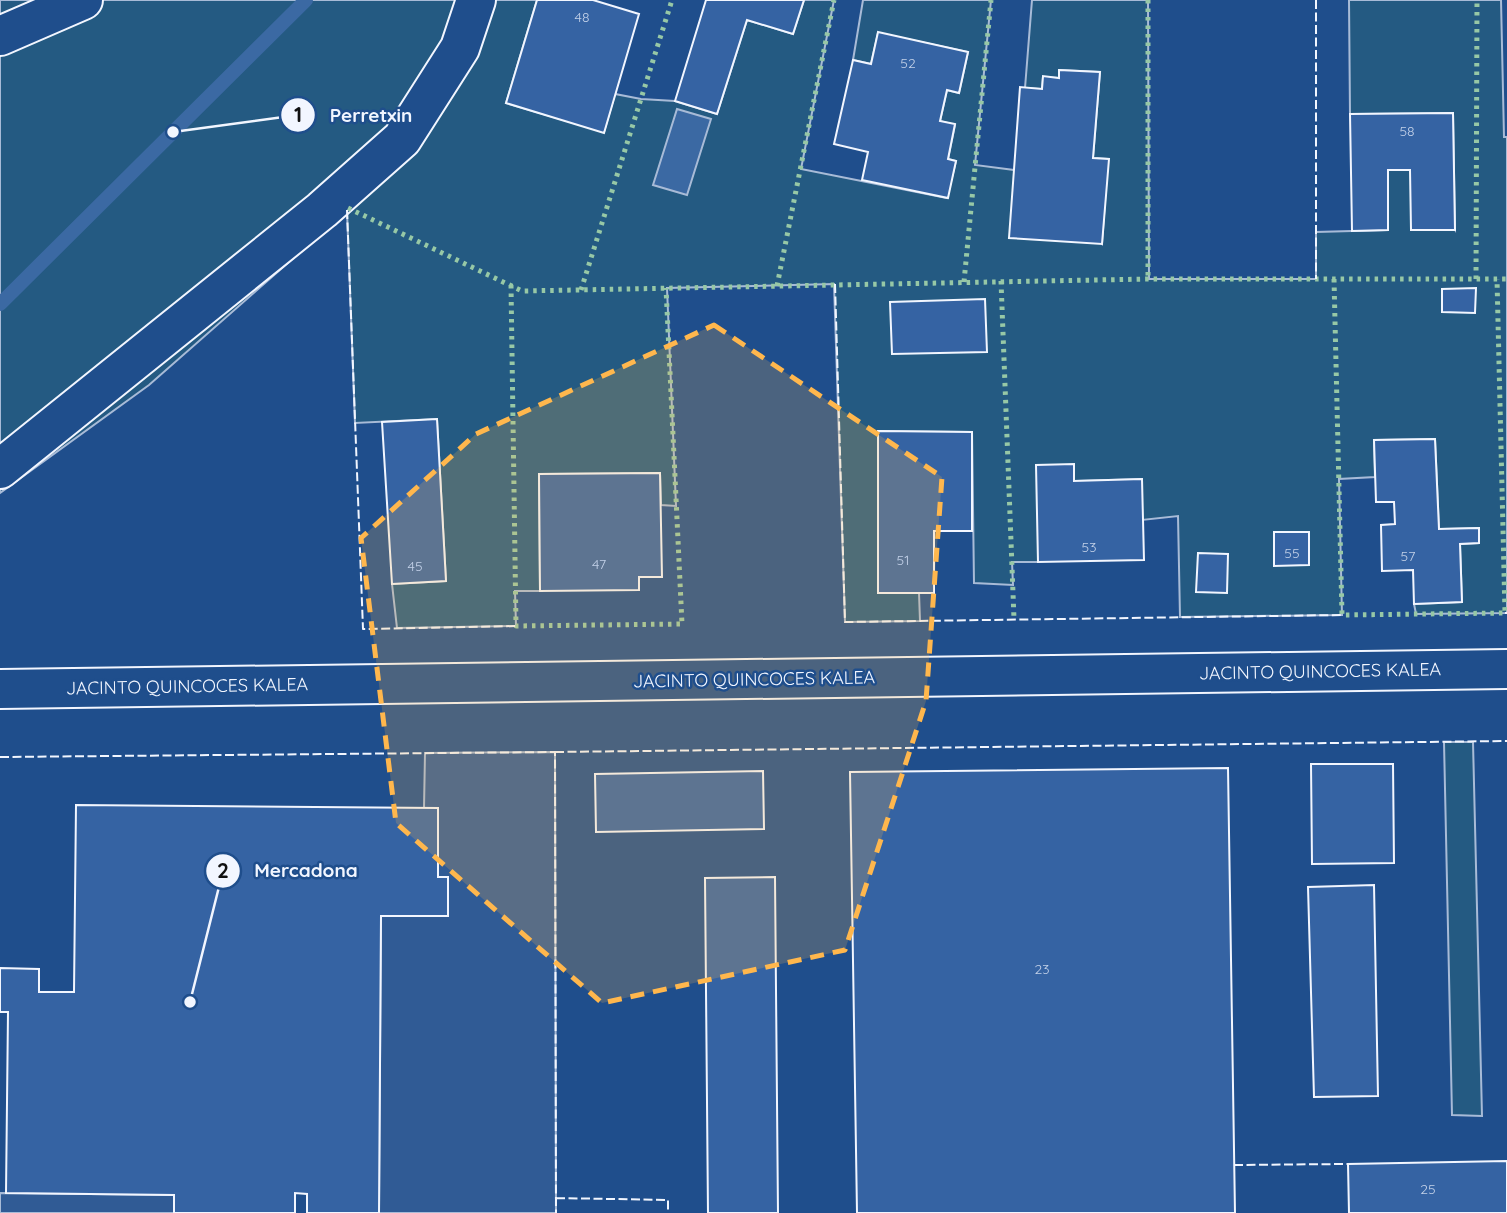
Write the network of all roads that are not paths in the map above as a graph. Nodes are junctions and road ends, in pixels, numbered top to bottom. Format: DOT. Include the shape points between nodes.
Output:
graph roads {
  1 [pos="83,0"];
  2 [pos="476,0"];
  3 [pos="0,36"];
  4 [pos="0,469"];
  5 [pos="1507,669"];
  6 [pos="0,689"];
  1 -- 3 [label="street"];
  2 -- 4 [label="street" via="460,48 402,139 322,210"];
  5 -- 6 [label="street, JACINTO QUINCOCES KALEA"];
}
